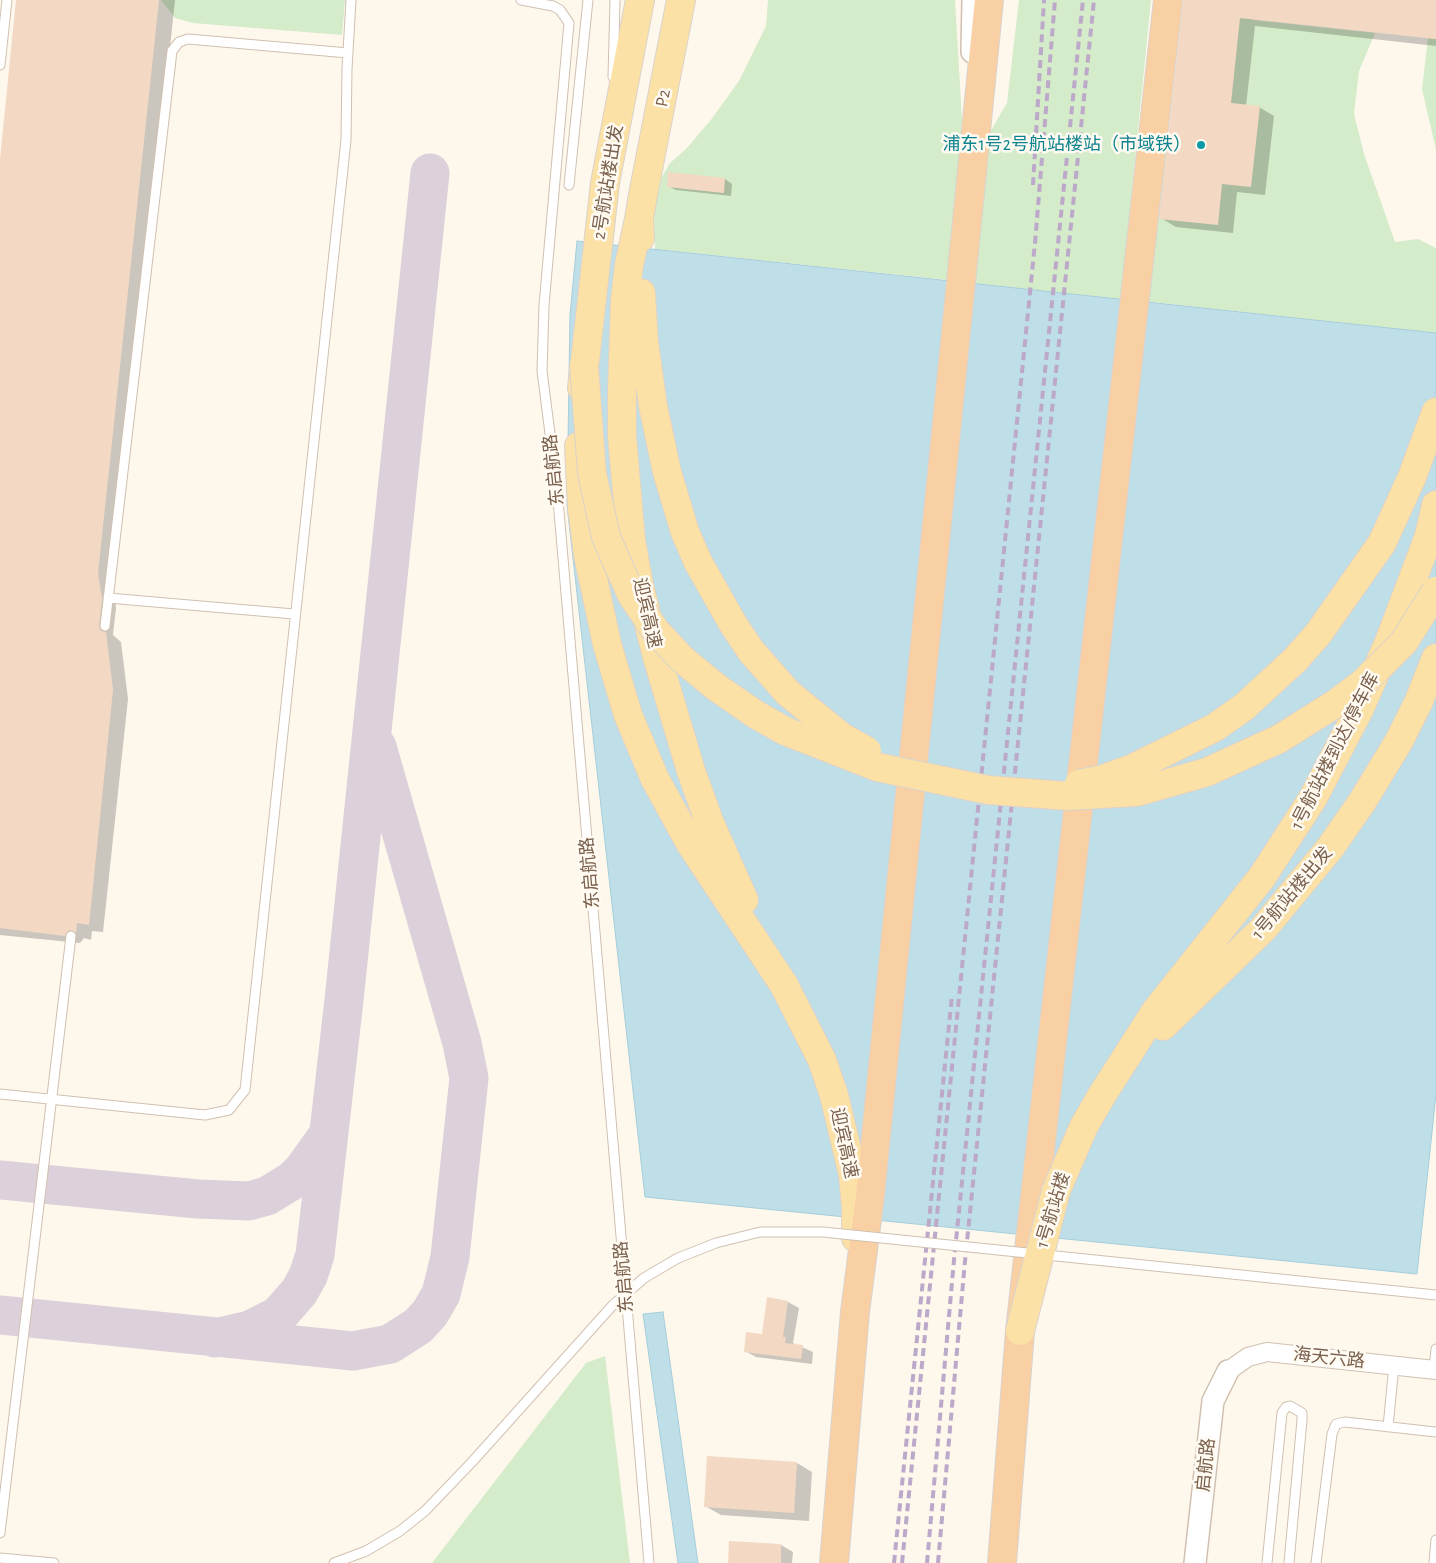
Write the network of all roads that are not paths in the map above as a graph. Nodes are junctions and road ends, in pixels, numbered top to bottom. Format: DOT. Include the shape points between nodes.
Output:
graph roads {
  1 [pos="7,0"];
  2 [pos="351,0"];
  3 [pos="521,0"];
  4 [pos="588,0"];
  5 [pos="615,0"];
  6 [pos="640,0"];
  7 [pos="681,0"];
  8 [pos="973,0"];
  9 [pos="989,0"];
  10 [pos="1168,0"];
  11 [pos="348,53"];
  12 [pos="0,64"];
  13 [pos="975,150"];
  14 [pos="605,183"];
  15 [pos="569,185"];
  16 [pos="641,207"];
  17 [pos="584,365"];
  18 [pos="1436,412"];
  19 [pos="1436,506"];
  20 [pos="1436,592"];
  21 [pos="108,598"];
  22 [pos="294,614"];
  23 [pos="105,626"];
  24 [pos="1436,658"];
  25 [pos="945,782"];
  26 [pos="1030,793"];
  27 [pos="72,936"];
  28 [pos="784,985"];
  29 [pos="0,1094"];
  30 [pos="1102,1095"];
  31 [pos="53,1100"];
  32 [pos="1436,1295"];
  33 [pos="855,1312"];
  34 [pos="1020,1331"];
  35 [pos="1436,1349"];
  36 [pos="1394,1365"];
  37 [pos="1435,1370"];
  38 [pos="1228,1371"];
  39 [pos="1388,1427"];
  40 [pos="1436,1432"];
  41 [pos="0,1533"];
  42 [pos="1436,1540"];
  43 [pos="0,1558"];
  44 [pos="54,1563"];
  45 [pos="334,1563"];
  46 [pos="649,1563"];
  47 [pos="834,1563"];
  48 [pos="1002,1563"];
  49 [pos="1195,1563"];
  50 [pos="1267,1563"];
  51 [pos="1289,1563"];
  52 [pos="1316,1563"];
  53 [pos="1434,1563"];
  1 -- 12 [label="lane"];
  2 -- 11 [label="lane"];
  3 -- 46 [label="lane, 东启航路" via="553,6 569,23 544,306 542,371 557,488"];
  4 -- 15 [label="lane"];
  5 -- 14 [label="lane"];
  6 -- 14 [label="main road, 2号航站楼出发"];
  7 -- 16 [label="main road, P2"];
  8 -- 13 [label="street"];
  9 -- 13 [label="highway"];
  10 -- 34 [label="highway, bridge"];
  11 -- 21 [label="lane" via="188,39 179,42 172,51"];
  11 -- 22 [label="lane" via="346,140"];
  13 -- 33 [label="highway, bridge" via="870,1196"];
  14 -- 17 [label="main road, 2号航站楼出发"];
  16 -- 25 [label="main road, bridge" via="644,342 653,406 667,472 685,532 714,593 751,651 788,693 815,716 842,737 880,758 907,771"];
  16 -- 28 [label="main road, 迎宾高速, bridge" via="625,298 622,391 626,488 639,585 670,705 706,813"];
  17 -- 25 [label="main road, bridge" via="592,473 606,537 632,594 655,630 682,659 716,687 785,731 877,767"];
  17 -- 28 [label="main road, 迎宾高速, bridge" via="578,426 582,508 596,599 617,682 639,745 686,835"];
  18 -- 26 [label="main road, bridge" via="1412,477 1382,543 1318,634 1270,684 1214,728 1158,757 1102,779"];
  19 -- 30 [label="main road, 1号航站楼到达/停车库, bridge" via="1429,536 1390,642 1313,798 1262,877 1155,1012"];
  20 -- 26 [label="main road, bridge" via="1415,627 1385,664 1338,702 1279,739 1206,772 1136,792 1067,796"];
  21 -- 22 [label="lane"];
  21 -- 23 [label="lane"];
  22 -- 31 [label="lane" via="245,1090 228,1110 205,1116"];
  24 -- 30 [label="main road, 1号航站楼出发" via="1399,741 1330,848 1263,929 1166,1022"];
  25 -- 26 [label="main road, bridge"];
  27 -- 31 [label="lane"];
  28 -- 33 [label="main road, 迎宾高速" via="822,1060 851,1165 856,1208"];
  29 -- 31 [label="lane"];
  30 -- 34 [label="main road, 1号航站楼, bridge" via="1080,1134 1056,1191"];
  31 -- 41 [label="lane"];
  32 -- 45 [label="lane, bridge" via="823,1232 760,1232 678,1258 644,1278 612,1306 425,1511 400,1531"];
  33 -- 47 [label="highway"];
  34 -- 48 [label="highway"];
  35 -- 37 [label="lane"];
  36 -- 37 [label="street, 海天六路"];
  36 -- 38 [label="street, 海天六路" via="1268,1352 1248,1357"];
  36 -- 39 [label="lane"];
  38 -- 49 [label="street, 启航路" via="1213,1400"];
  39 -- 40 [label="lane"];
  39 -- 52 [label="lane" via="1345,1422 1336,1424"];
  42 -- 53 [label="lane"];
  43 -- 44 [label="lane"];
  50 -- 51 [label="lane" via="1282,1413 1290,1406 1302,1413 1302,1420"];
}
